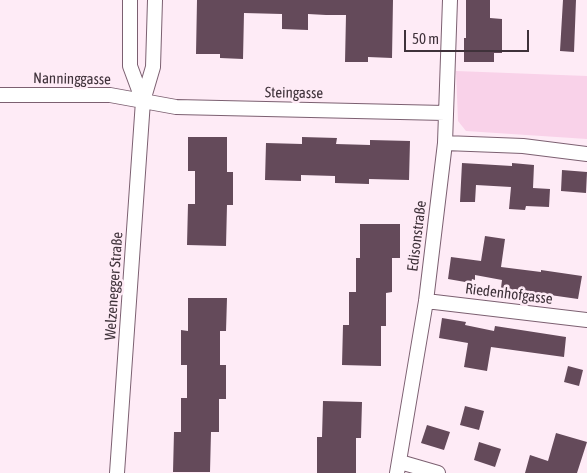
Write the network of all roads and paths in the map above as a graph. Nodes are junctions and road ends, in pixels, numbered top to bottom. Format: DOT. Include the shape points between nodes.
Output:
graph roads {
  1 [pos="130,0"];
  2 [pos="155,0"];
  3 [pos="450,0"];
  4 [pos="0,95"];
  5 [pos="143,101"];
  6 [pos="445,113"];
  7 [pos="445,143"];
  8 [pos="587,154"];
  9 [pos="426,301"];
  10 [pos="587,320"];
  11 [pos="398,468"];
  12 [pos="117,473"];
  13 [pos="438,473"];
  1 -- 5 [label="street, Welzenegger Straße" via="130,66"];
  2 -- 5 [label="street, Welzenegger Straße" via="153,68"];
  3 -- 6 [label="street, Edisonstraße"];
  4 -- 5 [label="street, Nanninggasse" via="110,95"];
  5 -- 6 [label="street, Steingasse" via="176,107"];
  5 -- 12 [label="street, Welzenegger Straße"];
  6 -- 7 [label="street, Edisonstraße"];
  7 -- 8 [label="street" via="523,146"];
  7 -- 9 [label="street, Edisonstraße"];
  9 -- 10 [label="street, Riedenhofgasse"];
  9 -- 11 [label="street, Edisonstraße"];
  11 -- 13 [label="street"];
}
